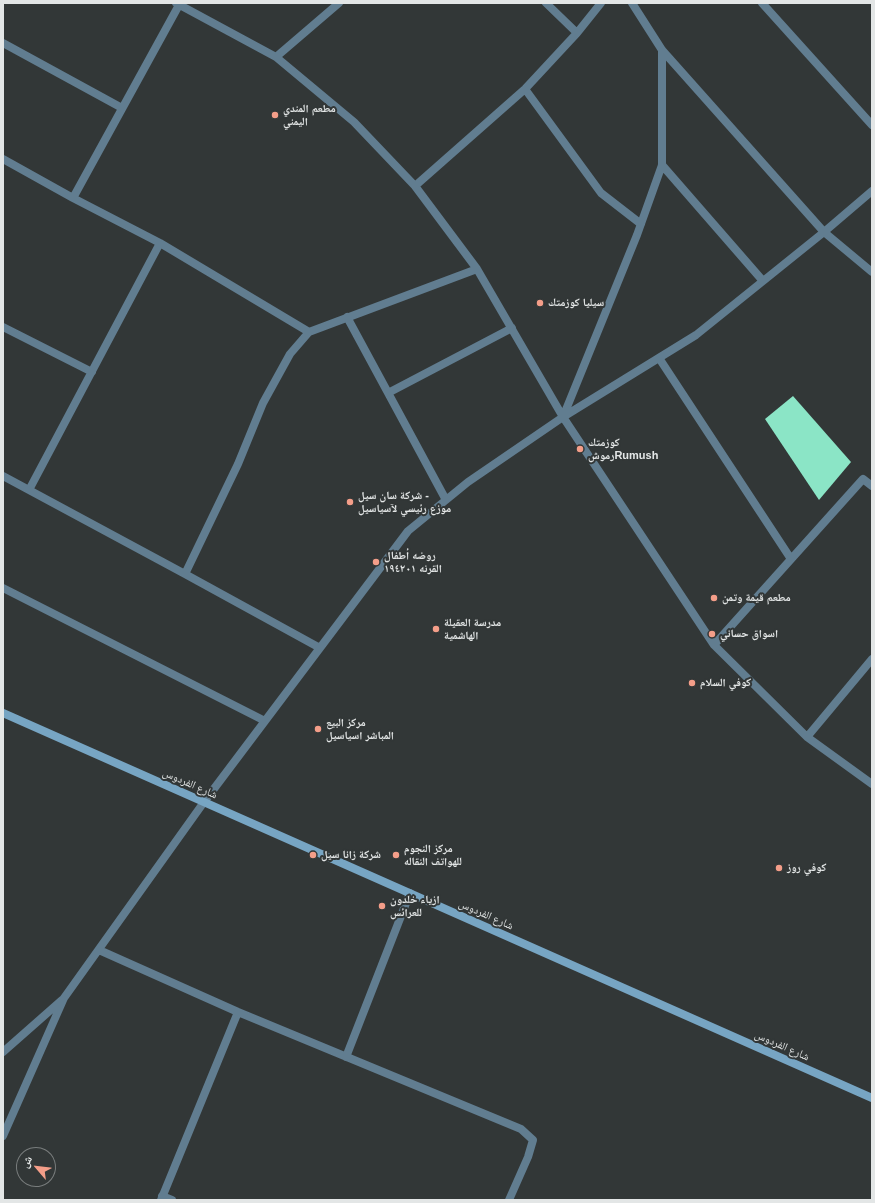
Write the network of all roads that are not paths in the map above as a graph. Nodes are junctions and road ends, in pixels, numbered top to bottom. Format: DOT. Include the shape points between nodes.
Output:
graph roads {
  1 [pos="339,3"];
  2 [pos="546,3"];
  3 [pos="602,3"];
  4 [pos="632,3"];
  5 [pos="762,3"];
  6 [pos="177,4"];
  7 [pos="577,33"];
  8 [pos="3,43"];
  9 [pos="662,50"];
  10 [pos="276,57"];
  11 [pos="526,89"];
  12 [pos="122,108"];
  13 [pos="872,125"];
  14 [pos="3,160"];
  15 [pos="662,165"];
  16 [pos="415,186"];
  17 [pos="872,191"];
  18 [pos="72,198"];
  19 [pos="641,224"];
  20 [pos="824,232"];
  21 [pos="160,243"];
  22 [pos="478,269"];
  23 [pos="872,272"];
  24 [pos="763,281"];
  25 [pos="347,317"];
  26 [pos="3,327"];
  27 [pos="512,328"];
  28 [pos="309,332"];
  29 [pos="659,358"];
  30 [pos="92,372"];
  31 [pos="388,393"];
  32 [pos="563,417"];
  33 [pos="3,476"];
  34 [pos="872,486"];
  35 [pos="29,490"];
  36 [pos="446,500"];
  37 [pos="791,558"];
  38 [pos="185,574"];
  39 [pos="3,588"];
  40 [pos="714,645"];
  41 [pos="320,648"];
  42 [pos="872,659"];
  43 [pos="3,713"];
  44 [pos="265,721"];
  45 [pos="807,737"];
  46 [pos="872,784"];
  47 [pos="204,802"];
  48 [pos="410,893"];
  49 [pos="98,950"];
  50 [pos="64,998"];
  51 [pos="238,1012"];
  52 [pos="3,1052"];
  53 [pos="346,1057"];
  54 [pos="872,1098"];
  55 [pos="3,1136"];
  56 [pos="162,1198"];
  57 [pos="172,1200"];
  58 [pos="509,1200"];
  1 -- 10 [label="street"];
  2 -- 7 [label="street"];
  3 -- 7 [label="street"];
  4 -- 9 [label="street"];
  5 -- 13 [label="street"];
  6 -- 10 [label="street"];
  6 -- 12 [label="street"];
  7 -- 11 [label="street"];
  8 -- 12 [label="street"];
  9 -- 15 [label="street"];
  9 -- 20 [label="street"];
  10 -- 16 [label="street" via="354,122"];
  11 -- 16 [label="street"];
  11 -- 19 [label="street" via="601,193"];
  12 -- 18 [label="street"];
  14 -- 18 [label="street"];
  15 -- 19 [label="street"];
  15 -- 24 [label="street"];
  16 -- 22 [label="street"];
  17 -- 20 [label="street"];
  18 -- 21 [label="street"];
  19 -- 32 [label="street"];
  20 -- 23 [label="street"];
  20 -- 24 [label="street"];
  21 -- 28 [label="street"];
  21 -- 30 [label="street"];
  22 -- 25 [label="street"];
  22 -- 27 [label="street"];
  24 -- 29 [label="street" via="696,335"];
  25 -- 28 [label="street"];
  25 -- 31 [label="street"];
  26 -- 30 [label="street"];
  27 -- 31 [label="street"];
  27 -- 32 [label="street"];
  28 -- 38 [label="street" via="290,354 264,403"];
  29 -- 32 [label="street"];
  29 -- 37 [label="street"];
  30 -- 35 [label="street"];
  31 -- 36 [label="street"];
  32 -- 36 [label="street"];
  32 -- 40 [label="street"];
  33 -- 35 [label="street"];
  34 -- 37 [label="street" via="863,479"];
  35 -- 38 [label="street"];
  36 -- 41 [label="street" via="408,531"];
  37 -- 40 [label="street"];
  38 -- 41 [label="street"];
  39 -- 44 [label="street"];
  40 -- 45 [label="street"];
  41 -- 44 [label="street"];
  42 -- 45 [label="street"];
  43 -- 47 [label="street, شارع الفردوس"];
  44 -- 47 [label="street"];
  45 -- 46 [label="street"];
  47 -- 48 [label="street, شارع الفردوس"];
  47 -- 49 [label="street"];
  48 -- 53 [label="street"];
  48 -- 54 [label="street, شارع الفردوس"];
  49 -- 50 [label="street"];
  49 -- 51 [label="street"];
  50 -- 52 [label="street"];
  50 -- 55 [label="street"];
  51 -- 53 [label="street"];
  51 -- 56 [label="street"];
  53 -- 58 [label="street" via="521,1130 533,1140"];
  56 -- 57 [label="street"];
}
